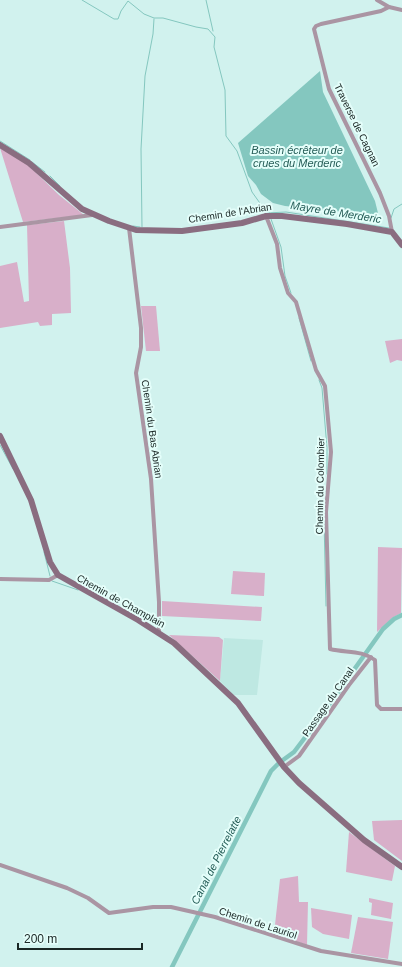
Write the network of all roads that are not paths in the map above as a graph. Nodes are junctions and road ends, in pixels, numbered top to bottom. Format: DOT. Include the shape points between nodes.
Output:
graph roads {
  1 [pos="377,0"];
  2 [pos="389,7"];
  3 [pos="402,10"];
  4 [pos="0,145"];
  5 [pos="92,215"];
  6 [pos="266,216"];
  7 [pos="0,227"];
  8 [pos="129,228"];
  9 [pos="391,232"];
  10 [pos="402,245"];
  11 [pos="0,436"];
  12 [pos="58,575"];
  13 [pos="0,580"];
  14 [pos="159,633"];
  15 [pos="367,655"];
  16 [pos="402,709"];
  17 [pos="284,767"];
  18 [pos="0,865"];
  19 [pos="402,867"];
  20 [pos="402,964"];
  1 -- 2 [label="street"];
  2 -- 3 [label="street"];
  2 -- 9 [label="street, Traverse de Cagnan" via="320,24 314,29 329,89 365,160 391,221"];
  4 -- 5 [label="street, Chemin de l'Abrian" via="29,162 72,201"];
  5 -- 7 [label="street"];
  5 -- 8 [label="street, Chemin de l'Abrian"];
  6 -- 8 [label="street, Chemin de l'Abrian" via="242,223 182,231"];
  6 -- 9 [label="street, Chemin de l'Abrian" via="307,219"];
  6 -- 15 [label="street, Chemin du Colombier" via="277,244 280,268 288,293 296,302 316,370 325,386 331,452 326,512 330,649"];
  8 -- 14 [label="street, Chemin du Bas Abrian" via="141,328 141,347 136,373 151,480"];
  9 -- 10 [label="street"];
  11 -- 12 [label="street" via="31,500 50,562"];
  12 -- 13 [label="street" via="48,580"];
  12 -- 14 [label="street, Chemin de Champlain"];
  14 -- 17 [label="street, Chemin de Champlain" via="231,696"];
  15 -- 16 [label="street" via="375,660 376,665 377,705 379,708"];
  15 -- 17 [label="street, Passage du Canal" via="299,756"];
  17 -- 19 [label="street, Chemin de Champlain" via="364,840"];
  18 -- 20 [label="street, Chemin de Lauriol" via="67,888 88,898 109,913 172,907 228,921 321,951"];
}
